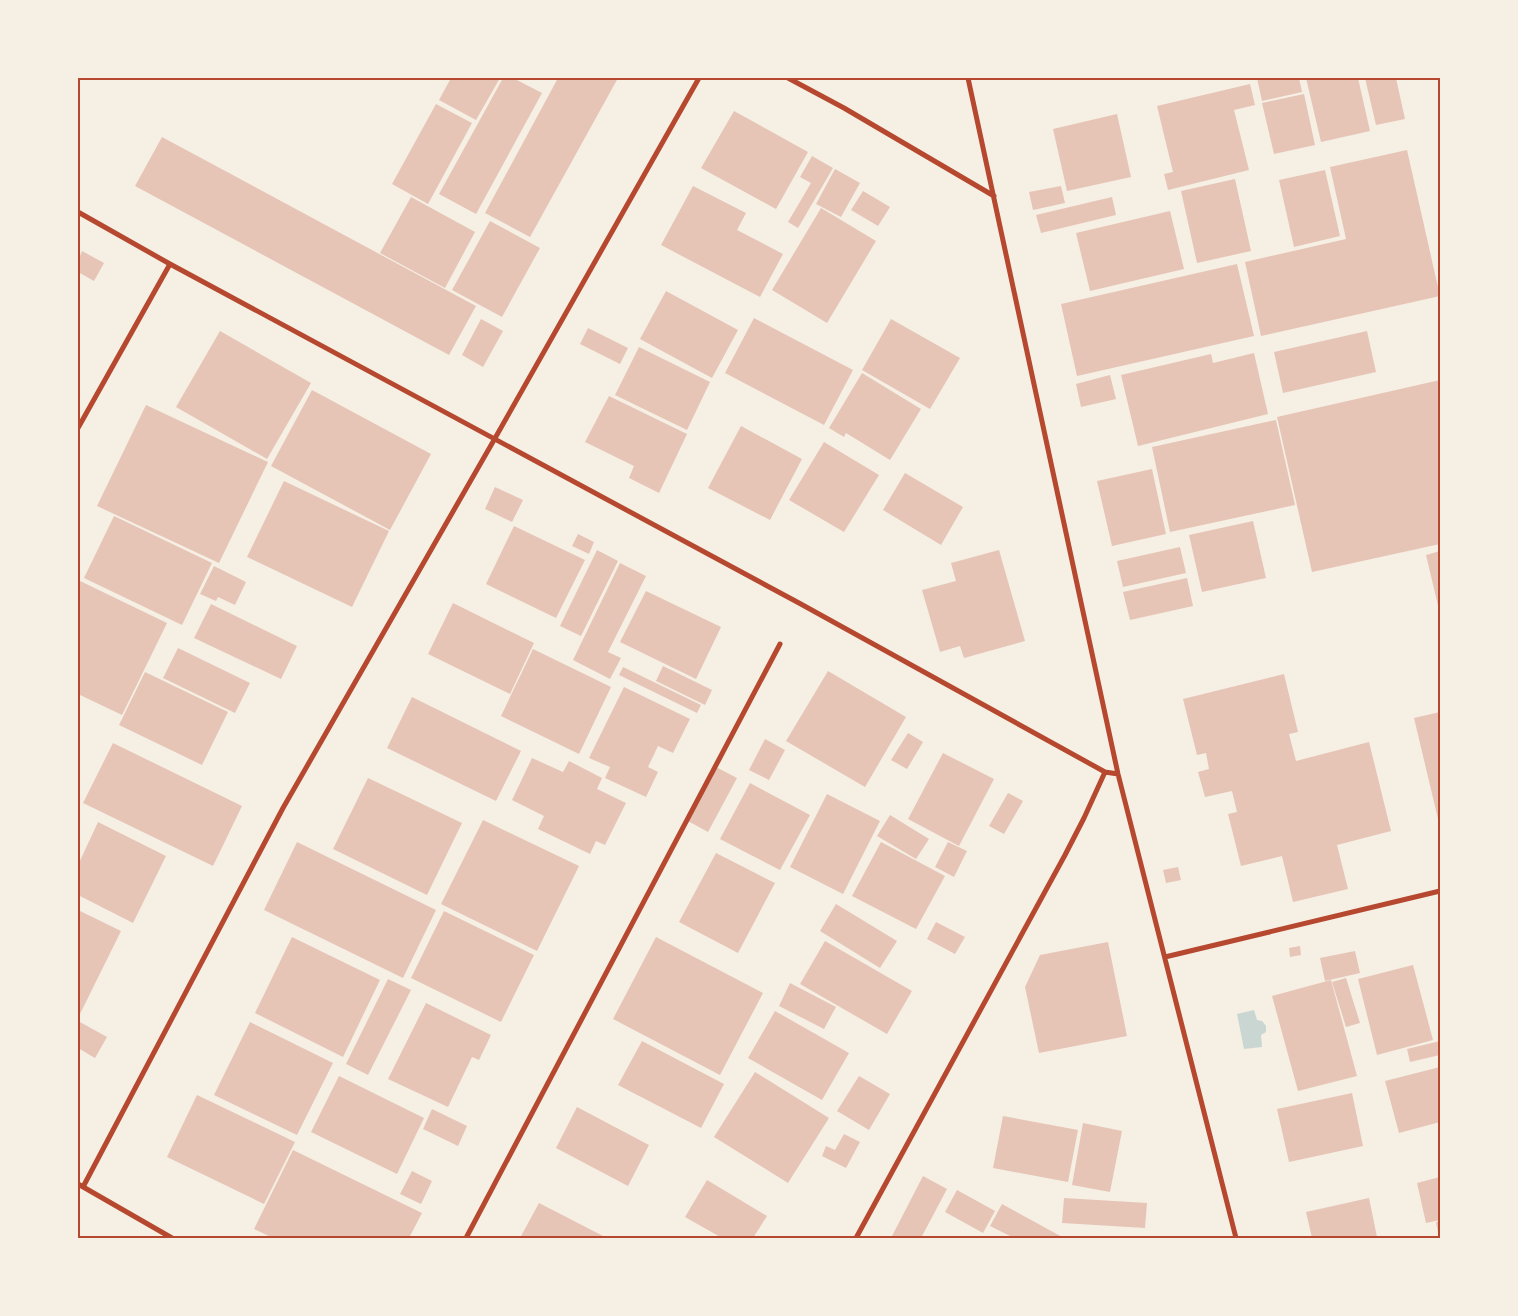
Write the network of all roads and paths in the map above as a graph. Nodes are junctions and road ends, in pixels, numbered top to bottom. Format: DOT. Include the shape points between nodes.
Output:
graph roads {
  1 [pos="699,78"];
  2 [pos="788,78"];
  3 [pos="968,78"];
  4 [pos="994,196"];
  5 [pos="78,212"];
  6 [pos="170,264"];
  7 [pos="78,428"];
  8 [pos="494,440"];
  9 [pos="780,644"];
  10 [pos="1105,772"];
  11 [pos="1118,774"];
  12 [pos="1440,891"];
  13 [pos="1165,957"];
  14 [pos="80,1185"];
  15 [pos="172,1238"];
  16 [pos="466,1238"];
  17 [pos="856,1238"];
  18 [pos="1236,1238"];
  1 -- 8 [label="street"];
  2 -- 4 [label="street"];
  3 -- 4 [label="street"];
  4 -- 11 [label="street"];
  5 -- 6 [label="street"];
  6 -- 7 [label="street"];
  6 -- 8 [label="street"];
  8 -- 10 [label="street"];
  8 -- 14 [label="street" via="283,808"];
  9 -- 16 [label="street"];
  10 -- 11 [label="street"];
  10 -- 17 [label="street" via="1068,847"];
  11 -- 13 [label="street"];
  12 -- 13 [label="street"];
  13 -- 18 [label="street"];
  14 -- 15 [label="street"];
}
